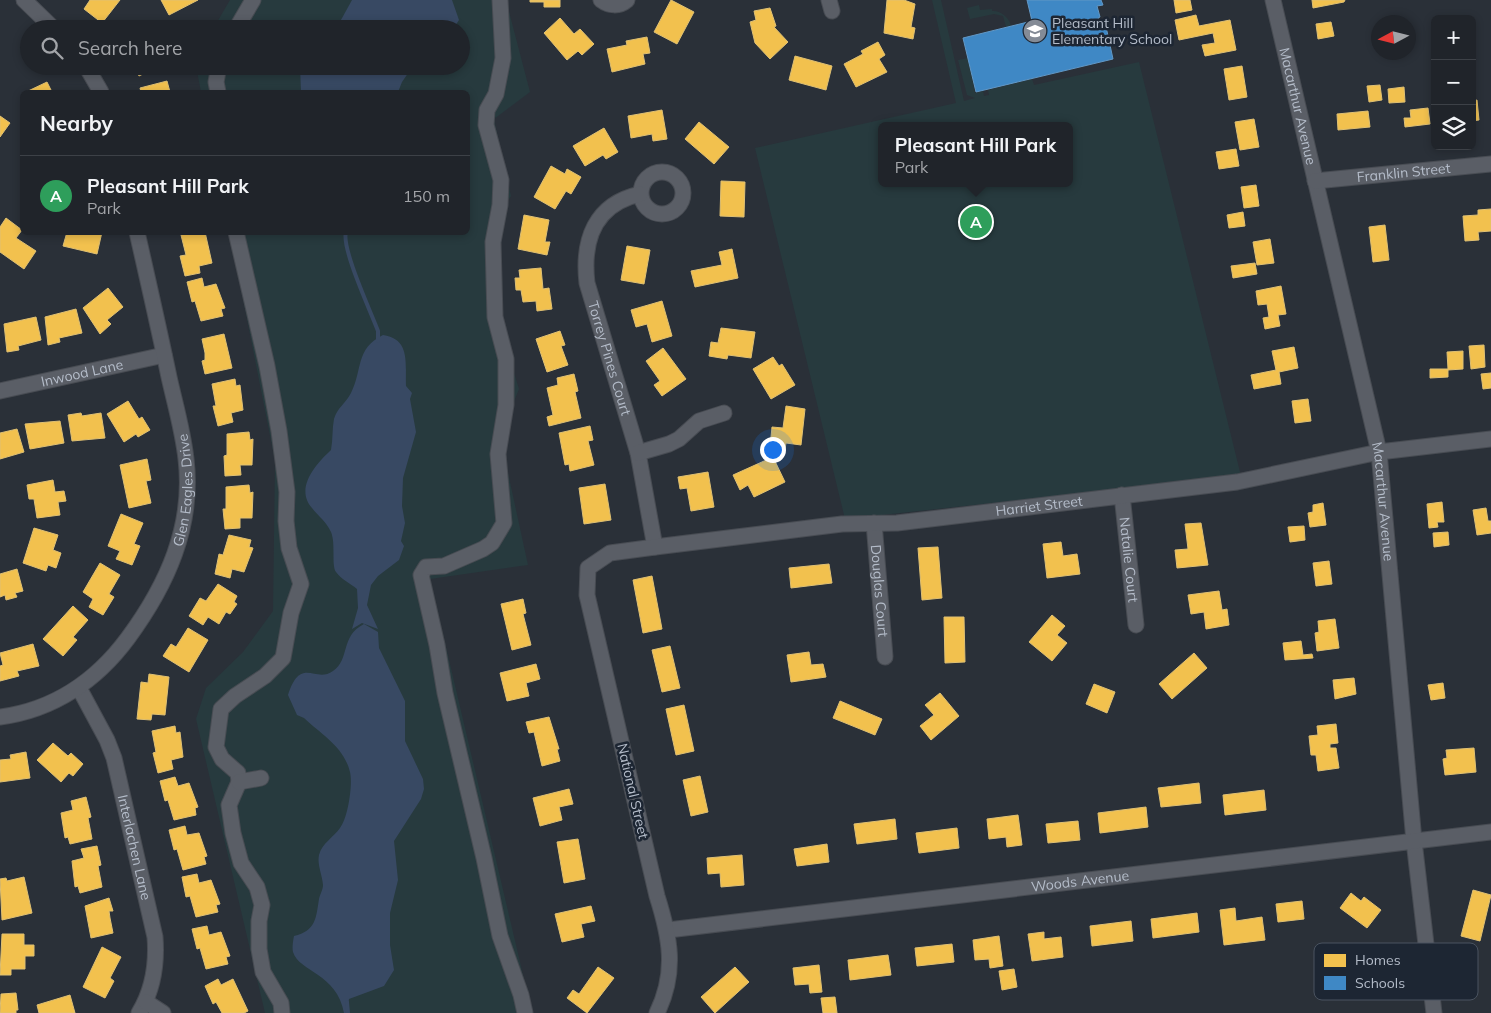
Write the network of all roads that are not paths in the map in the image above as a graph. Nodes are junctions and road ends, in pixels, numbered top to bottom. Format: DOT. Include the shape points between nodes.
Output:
graph roads {
  1 [pos="253,0"];
  2 [pos="500,0"];
  3 [pos="601,0"];
  4 [pos="627,0"];
  5 [pos="1273,0"];
  6 [pos="26,1"];
  7 [pos="45,20"];
  8 [pos="241,20"];
  9 [pos="91,75"];
  10 [pos="217,75"];
  11 [pos="100,90"];
  12 [pos="218,90"];
  13 [pos="1491,164"];
  14 [pos="1315,181"];
  15 [pos="640,194"];
  16 [pos="138,235"];
  17 [pos="237,235"];
  18 [pos="164,355"];
  19 [pos="0,391"];
  20 [pos="724,413"];
  21 [pos="1491,439"];
  22 [pos="1379,452"];
  23 [pos="638,453"];
  24 [pos="1122,496"];
  25 [pos="874,524"];
  26 [pos="655,547"];
  27 [pos="588,568"];
  28 [pos="1136,625"];
  29 [pos="885,657"];
  30 [pos="79,688"];
  31 [pos="0,717"];
  32 [pos="261,778"];
  33 [pos="239,782"];
  34 [pos="1491,832"];
  35 [pos="1414,841"];
  36 [pos="668,930"];
  37 [pos="1426,943"];
  38 [pos="1432,1000"];
  39 [pos="143,1007"];
  40 [pos="163,1013"];
  41 [pos="282,1013"];
  42 [pos="525,1013"];
  43 [pos="658,1013"];
  44 [pos="1434,1013"];
  1 -- 8 [label="street"];
  2 -- 42 [label="street" via="503,58 496,94 487,110 486,125 501,180 493,242 495,317 506,359 506,405 498,454 504,523 492,543 484,549 444,566 426,567 421,575 496,919"];
  3 -- 4 [label="street" via="612,5"];
  5 -- 14 [label="street, Macarthur Avenue"];
  6 -- 7 [label="street"];
  9 -- 11 [label="street"];
  10 -- 12 [label="street"];
  13 -- 14 [label="street, Franklin Street"];
  14 -- 22 [label="street, Macarthur Avenue"];
  15 -- 23 [label="street, Torrey Pines Court" via="615,202 597,219 586,260 587,283"];
  16 -- 18 [label="street, Glen Eagles Drive"];
  17 -- 33 [label="street" via="279,431 287,492 289,548 301,584 283,658 221,709 216,747 222,759 238,773"];
  18 -- 19 [label="street, Inwood Lane"];
  18 -- 30 [label="street, Glen Eagles Drive" via="186,458 187,498 182,533 172,566 148,611 111,661"];
  20 -- 23 [label="street" via="699,421 670,444"];
  21 -- 22 [label="street, Harriet Street"];
  22 -- 24 [label="street, Harriet Street" via="1237,482"];
  22 -- 35 [label="street, Macarthur Avenue"];
  23 -- 26 [label="street, Torrey Pines Court"];
  24 -- 25 [label="street, Harriet Street"];
  24 -- 28 [label="street, Natalie Court"];
  25 -- 26 [label="street, Harriet Street" via="842,524"];
  25 -- 29 [label="street, Douglas Court"];
  26 -- 27 [label="street, Harriet Street" via="610,554"];
  27 -- 36 [label="street, National Street" via="587,595 657,896"];
  30 -- 31 [label="street, Glen Eagles Drive" via="38,707"];
  30 -- 39 [label="street, Interlachen Lane" via="114,758 155,937 155,965"];
  32 -- 33 [label="street"];
  33 -- 41 [label="street" via="229,805 233,833 241,863 257,887 262,905 259,948 263,972 281,1003"];
  34 -- 35 [label="street, Woods Avenue"];
  35 -- 36 [label="street, Woods Avenue"];
  35 -- 37 [label="street, Macarthur Avenue"];
  36 -- 43 [label="street, National Street" via="668,979"];
  38 -- 44 [label="street, Macarthur Avenue"];
  39 -- 40 [label="street"];
}
